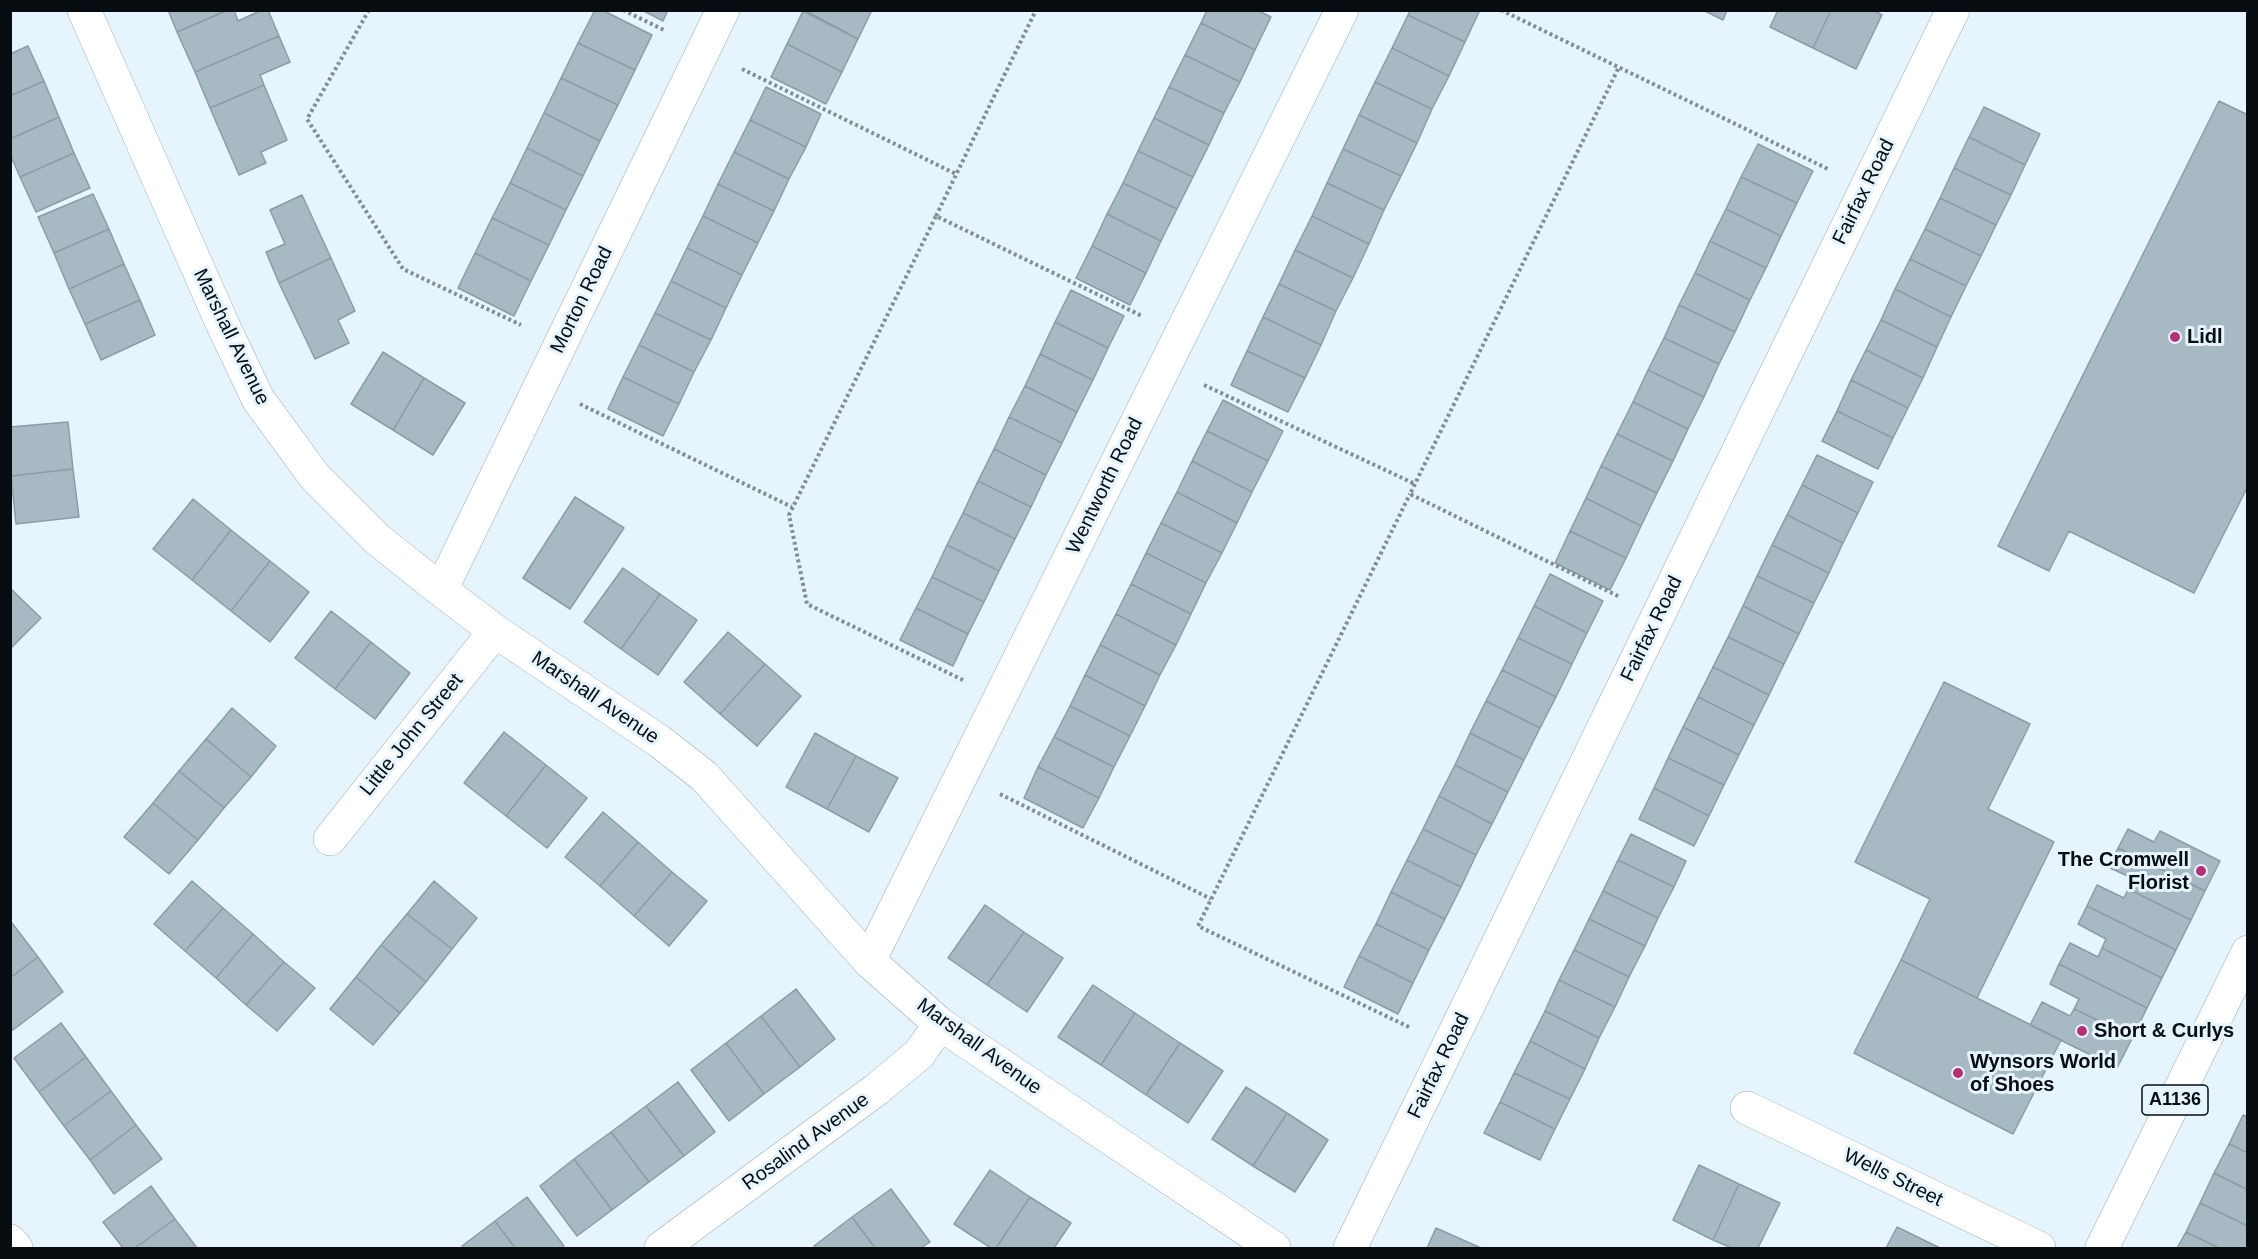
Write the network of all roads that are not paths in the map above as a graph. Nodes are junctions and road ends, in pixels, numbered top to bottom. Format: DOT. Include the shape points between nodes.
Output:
graph roads {
  1 [pos="84,10"];
  2 [pos="723,10"];
  3 [pos="1342,10"];
  4 [pos="1953,10"];
  5 [pos="441,590"];
  6 [pos="495,631"];
  7 [pos="330,839"];
  8 [pos="2247,952"];
  9 [pos="869,961"];
  10 [pos="940,1024"];
  11 [pos="1747,1108"];
  12 [pos="10,1241"];
  13 [pos="16,1248"];
  14 [pos="661,1248"];
  15 [pos="1274,1248"];
  16 [pos="1350,1248"];
  17 [pos="2039,1248"];
  18 [pos="2102,1248"];
  1 -- 5 [label="street, Marshall Avenue" via="258,399 315,477 377,539"];
  2 -- 5 [label="street, Morton Road"];
  3 -- 9 [label="street, Wentworth Road"];
  4 -- 16 [label="street, Fairfax Road"];
  5 -- 6 [label="street, Marshall Avenue"];
  6 -- 7 [label="street, Little John Street"];
  6 -- 9 [label="street, Marshall Avenue" via="659,741 704,776"];
  8 -- 18 [label="street, A1136"];
  9 -- 10 [label="street, Marshall Avenue"];
  10 -- 14 [label="street, Rosalind Avenue" via="919,1054 877,1089"];
  10 -- 15 [label="street, Marshall Avenue"];
  11 -- 17 [label="street, Wells Street"];
  12 -- 13 [label="street"];
}
